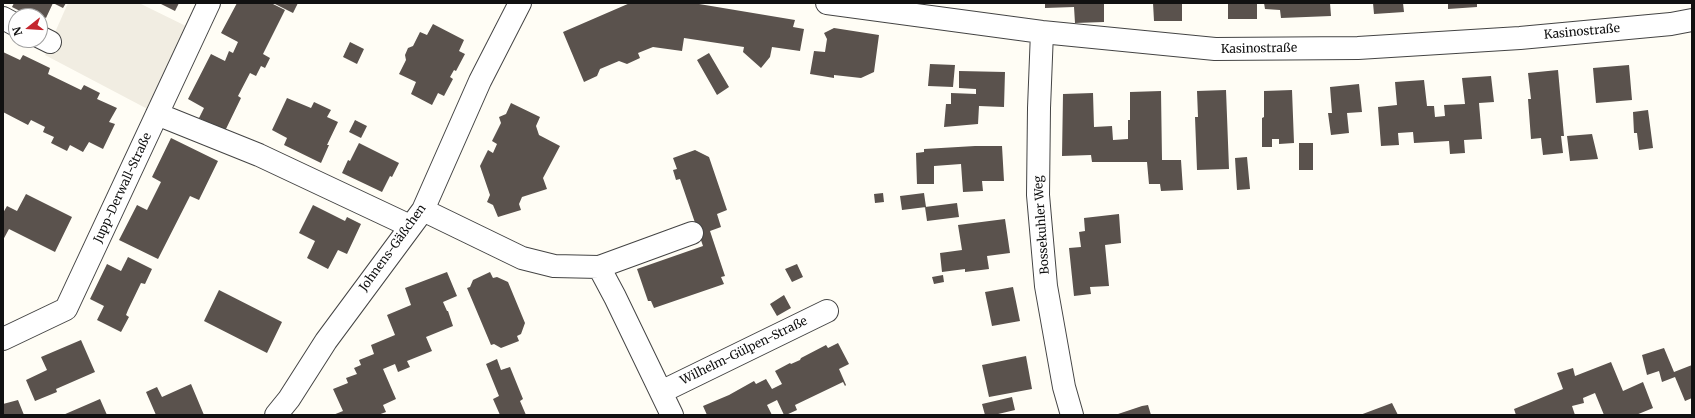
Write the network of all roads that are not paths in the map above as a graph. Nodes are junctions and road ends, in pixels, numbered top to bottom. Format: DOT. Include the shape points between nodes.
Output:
graph roads {
  1 [pos="209,3"];
  2 [pos="520,3"];
  3 [pos="827,3"];
  4 [pos="1692,20"];
  5 [pos="1042,32"];
  6 [pos="157,114"];
  7 [pos="423,210"];
  8 [pos="410,226"];
  9 [pos="692,233"];
  10 [pos="599,267"];
  11 [pos="827,311"];
  12 [pos="3,339"];
  13 [pos="661,392"];
  14 [pos="276,415"];
  15 [pos="672,415"];
  16 [pos="1072,415"];
  1 -- 6 [label="street, Jupp-Derwall-Straße"];
  2 -- 7 [label="street, Johnens-Gäßchen" via="480,81"];
  3 -- 5 [label="street, Kasinostraße"];
  4 -- 5 [label="street, Kasinostraße" via="1520,38 1358,48 1215,49"];
  5 -- 16 [label="street, Bossekuhler Weg" via="1038,195 1046,286 1064,387"];
  6 -- 8 [label="street" via="259,155"];
  6 -- 12 [label="street, Jupp-Derwall-Straße" via="66,309"];
  7 -- 8 [label="street, Johnens-Gäßchen"];
  7 -- 10 [label="street" via="522,258 554,266"];
  8 -- 14 [label="street, Johnens-Gäßchen" via="326,341"];
  9 -- 10 [label="street"];
  10 -- 13 [label="street"];
  11 -- 13 [label="street, Wilhelm-Gülpen-Straße"];
  13 -- 15 [label="street"];
}
